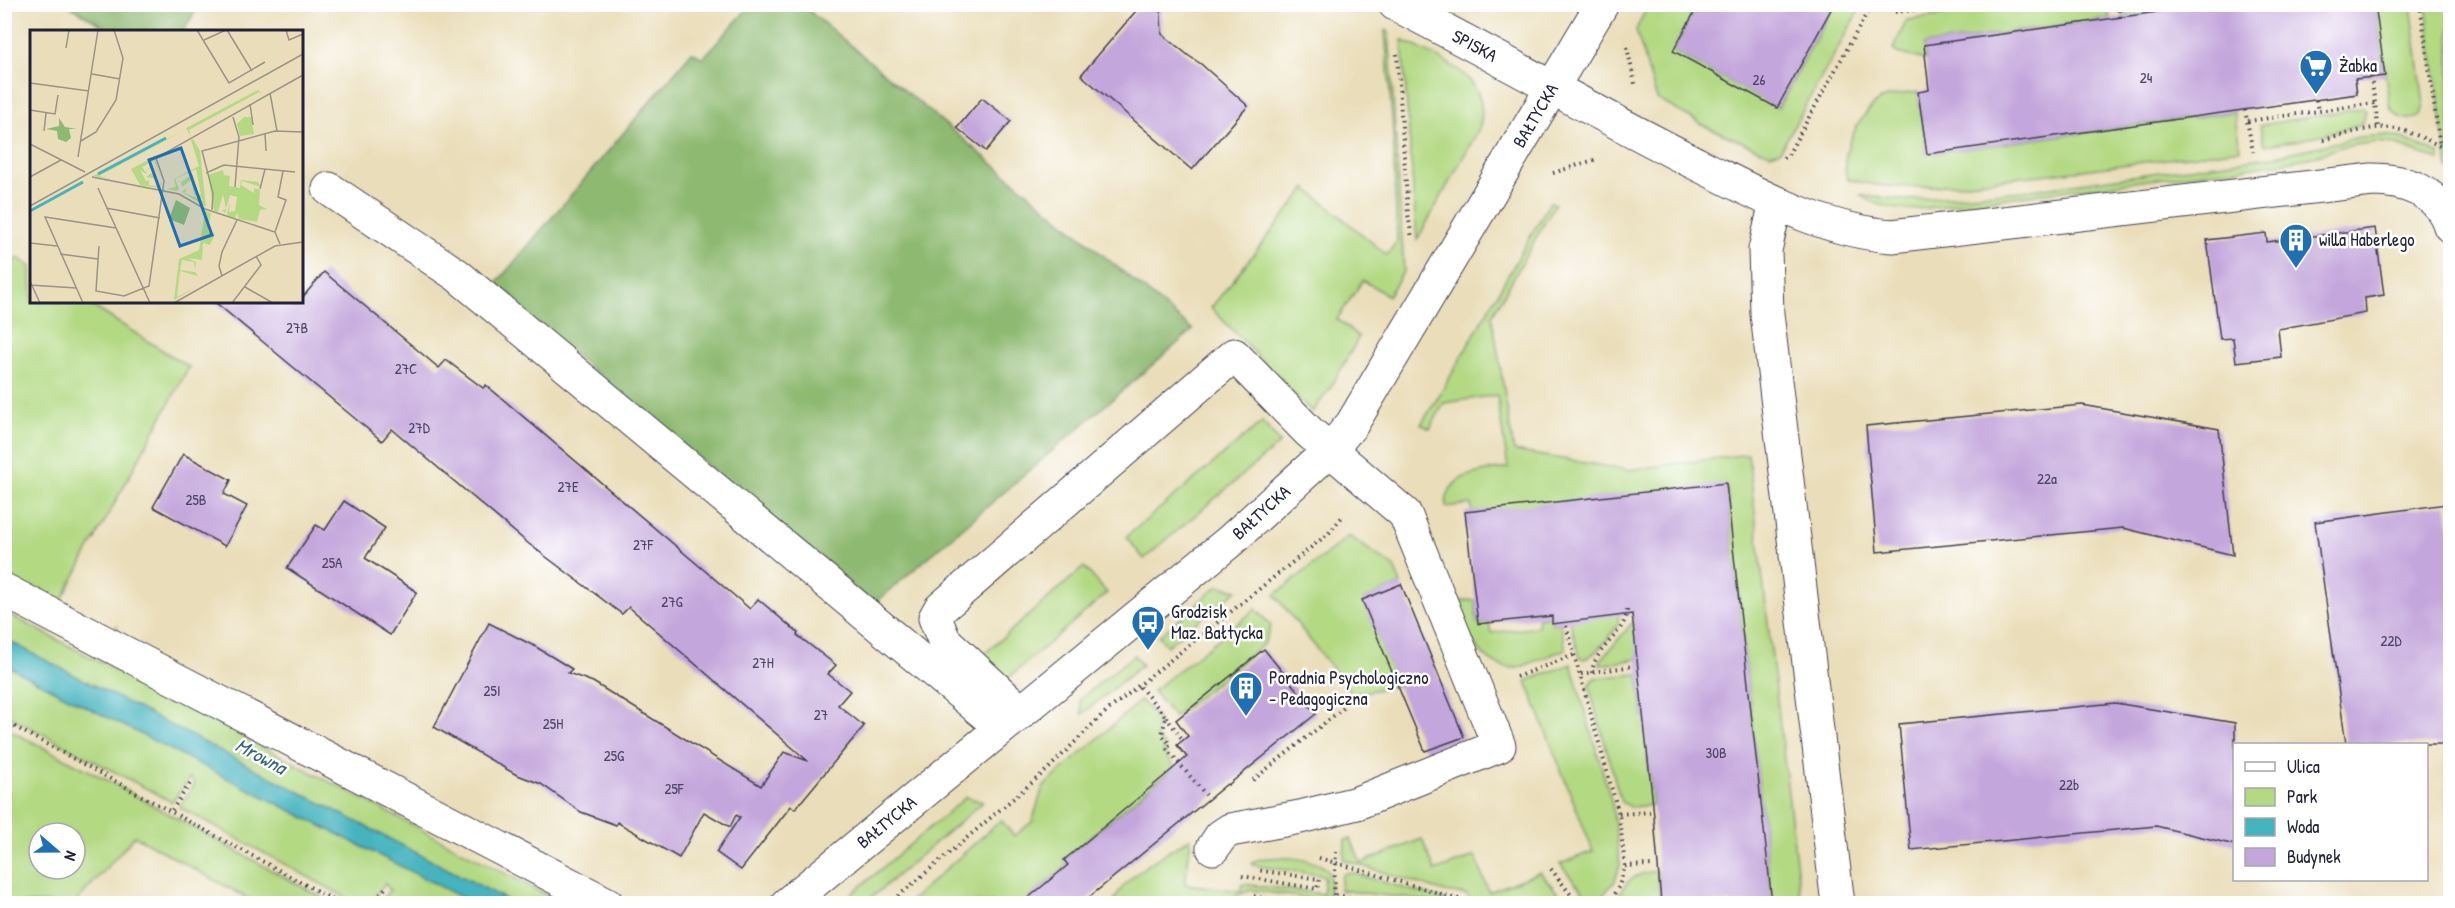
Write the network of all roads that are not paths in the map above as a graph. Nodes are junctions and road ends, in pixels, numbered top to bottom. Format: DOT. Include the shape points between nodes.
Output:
graph roads {
  1 [pos="1395,4"];
  2 [pos="1602,4"];
  3 [pos="1553,89"];
  4 [pos="329,189"];
  5 [pos="1776,202"];
  6 [pos="2451,226"];
  7 [pos="1330,450"];
  8 [pos="4,590"];
  9 [pos="1011,720"];
  10 [pos="1212,848"];
  11 [pos="607,903"];
  12 [pos="787,903"];
  13 [pos="1838,903"];
  1 -- 3 [label="street, SPISKA"];
  2 -- 3 [label="street, BAŁTYCKA"];
  3 -- 5 [label="street, SPISKA"];
  3 -- 7 [label="street, BAŁTYCKA" via="1352,424"];
  4 -- 9 [label="street" via="457,275"];
  5 -- 6 [label="street, SPISKA" via="1862,234 1892,236 2387,180 2420,190 2438,201"];
  5 -- 13 [label="street" via="1765,250 1767,314"];
  7 -- 9 [label="street, BAŁTYCKA" via="1230,542"];
  7 -- 9 [label="street" via="1234,356 940,609 935,618 944,640"];
  7 -- 10 [label="street" via="1405,514 1499,746 1357,803 1230,830"];
  8 -- 11 [label="street"];
  9 -- 12 [label="street, BAŁTYCKA"];
}
